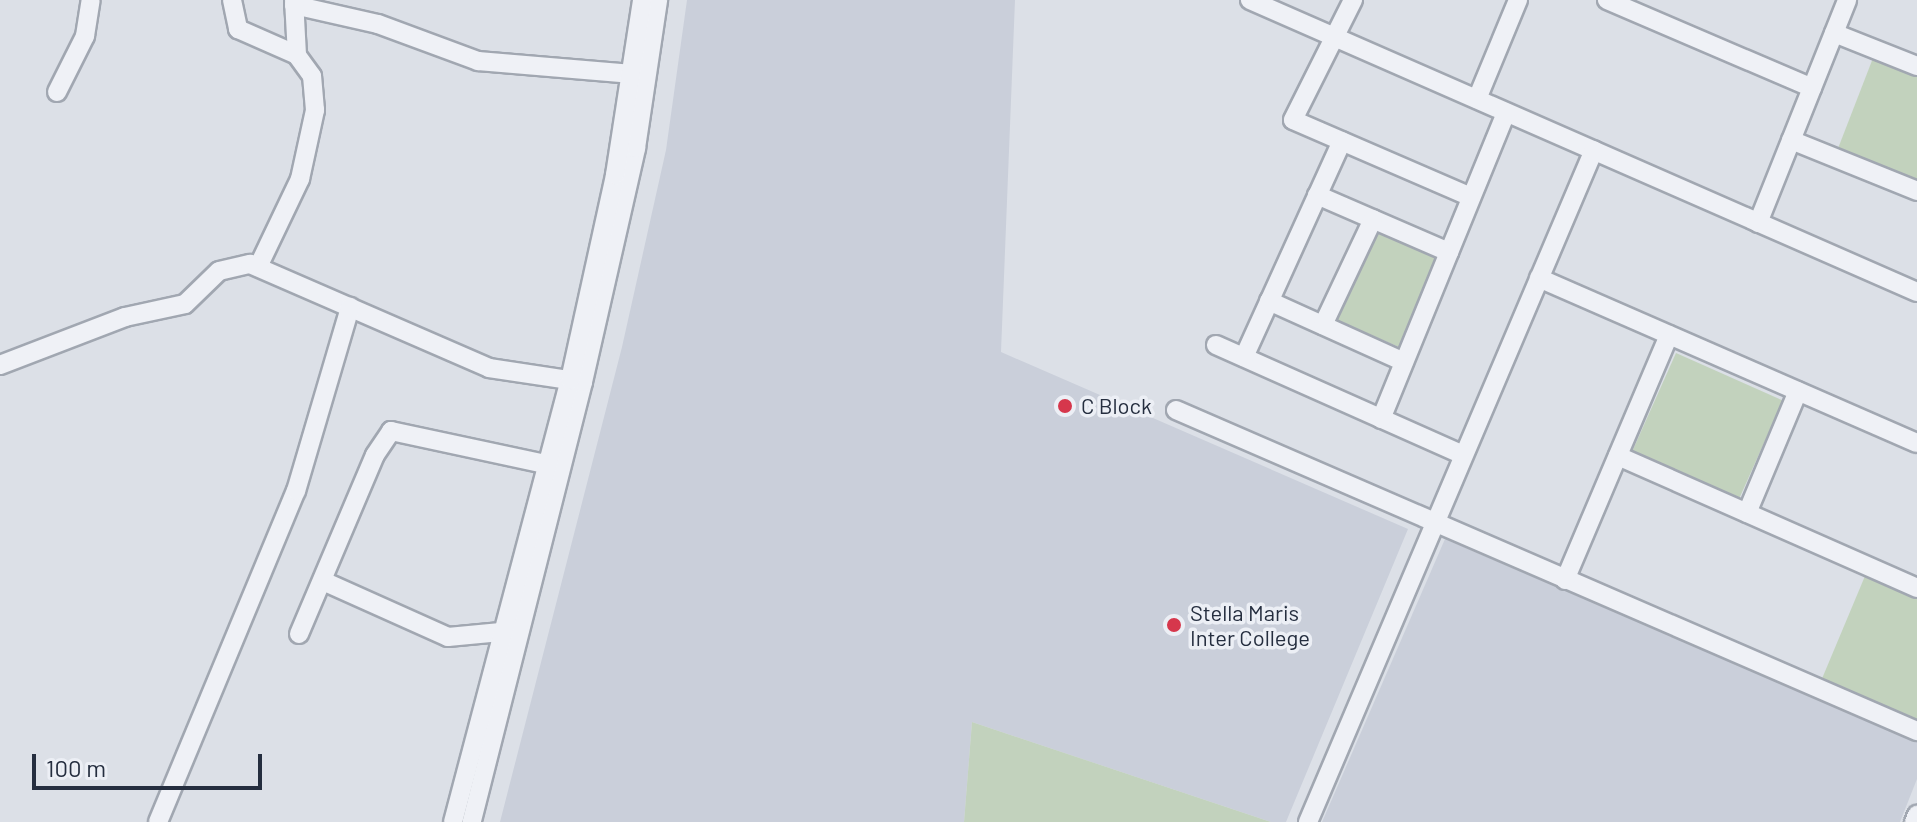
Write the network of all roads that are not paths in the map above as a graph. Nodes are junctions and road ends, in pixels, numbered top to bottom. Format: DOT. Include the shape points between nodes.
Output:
graph roads {
  1 [pos="91,0"];
  2 [pos="232,0"];
  3 [pos="642,0"];
  4 [pos="658,0"];
  5 [pos="1250,0"];
  6 [pos="1353,0"];
  7 [pos="1518,0"];
  8 [pos="1607,0"];
  9 [pos="1847,0"];
  10 [pos="294,2"];
  11 [pos="1834,33"];
  12 [pos="1334,37"];
  13 [pos="297,55"];
  14 [pos="1917,66"];
  15 [pos="632,74"];
  16 [pos="1812,88"];
  17 [pos="57,92"];
  18 [pos="1477,99"];
  19 [pos="1506,112"];
  20 [pos="1791,140"];
  21 [pos="1342,141"];
  22 [pos="1594,150"];
  23 [pos="1917,191"];
  24 [pos="1317,195"];
  25 [pos="1471,197"];
  26 [pos="1373,219"];
  27 [pos="1758,223"];
  28 [pos="1449,252"];
  29 [pos="258,267"];
  30 [pos="1539,278"];
  31 [pos="1917,292"];
  32 [pos="1269,301"];
  33 [pos="350,307"];
  34 [pos="1323,325"];
  35 [pos="1669,335"];
  36 [pos="1216,345"];
  37 [pos="1244,357"];
  38 [pos="1404,362"];
  39 [pos="0,365"];
  40 [pos="577,381"];
  41 [pos="1798,391"];
  42 [pos="1176,410"];
  43 [pos="1381,419"];
  44 [pos="1917,443"];
  45 [pos="1463,455"];
  46 [pos="1618,456"];
  47 [pos="545,464"];
  48 [pos="1747,513"];
  49 [pos="1434,523"];
  50 [pos="1565,580"];
  51 [pos="323,581"];
  52 [pos="1917,588"];
  53 [pos="501,632"];
  54 [pos="299,634"];
  55 [pos="1917,731"];
  56 [pos="1917,815"];
  57 [pos="158,822"];
  58 [pos="453,822"];
  59 [pos="472,822"];
  60 [pos="1308,822"];
  61 [pos="1914,822"];
  1 -- 17 [label="street" via="85,36"];
  2 -- 13 [label="street" via="238,29"];
  3 -- 15 [label="street"];
  4 -- 40 [label="street" via="636,148"];
  5 -- 12 [label="street"];
  6 -- 12 [label="street"];
  7 -- 18 [label="street"];
  8 -- 16 [label="street"];
  9 -- 11 [label="street"];
  10 -- 13 [label="street"];
  10 -- 15 [label="street" via="378,24 478,61"];
  11 -- 14 [label="street"];
  11 -- 16 [label="street"];
  12 -- 18 [label="street"];
  12 -- 21 [label="street" via="1293,120"];
  13 -- 29 [label="street" via="312,76 315,110 300,179"];
  15 -- 40 [label="street"];
  16 -- 20 [label="street"];
  18 -- 19 [label="street"];
  19 -- 22 [label="street"];
  19 -- 25 [label="street"];
  20 -- 23 [label="street"];
  20 -- 27 [label="street"];
  21 -- 24 [label="street"];
  21 -- 25 [label="street"];
  22 -- 27 [label="street"];
  22 -- 30 [label="street"];
  24 -- 26 [label="street"];
  24 -- 32 [label="street"];
  25 -- 28 [label="street"];
  26 -- 28 [label="street"];
  26 -- 34 [label="street"];
  27 -- 31 [label="street"];
  28 -- 38 [label="street"];
  29 -- 33 [label="street"];
  29 -- 39 [label="street" via="219,271 185,304 125,317"];
  30 -- 35 [label="street"];
  30 -- 45 [label="street"];
  32 -- 34 [label="street"];
  32 -- 37 [label="street"];
  33 -- 40 [label="street" via="489,368"];
  33 -- 57 [label="street" via="296,491"];
  34 -- 38 [label="street"];
  35 -- 41 [label="street"];
  35 -- 46 [label="street"];
  36 -- 37 [label="street"];
  37 -- 43 [label="street"];
  38 -- 43 [label="street"];
  40 -- 47 [label="street"];
  40 -- 59 [label="street"];
  41 -- 44 [label="street"];
  41 -- 48 [label="street"];
  42 -- 49 [label="street"];
  43 -- 45 [label="street"];
  45 -- 49 [label="street"];
  46 -- 48 [label="street"];
  46 -- 50 [label="street"];
  47 -- 51 [label="street" via="391,431 375,455"];
  47 -- 53 [label="street"];
  48 -- 52 [label="street"];
  49 -- 50 [label="street"];
  49 -- 60 [label="street"];
  50 -- 55 [label="street"];
  51 -- 53 [label="street" via="448,637"];
  51 -- 54 [label="street"];
  53 -- 58 [label="street"];
  56 -- 61 [label="street"];
}
